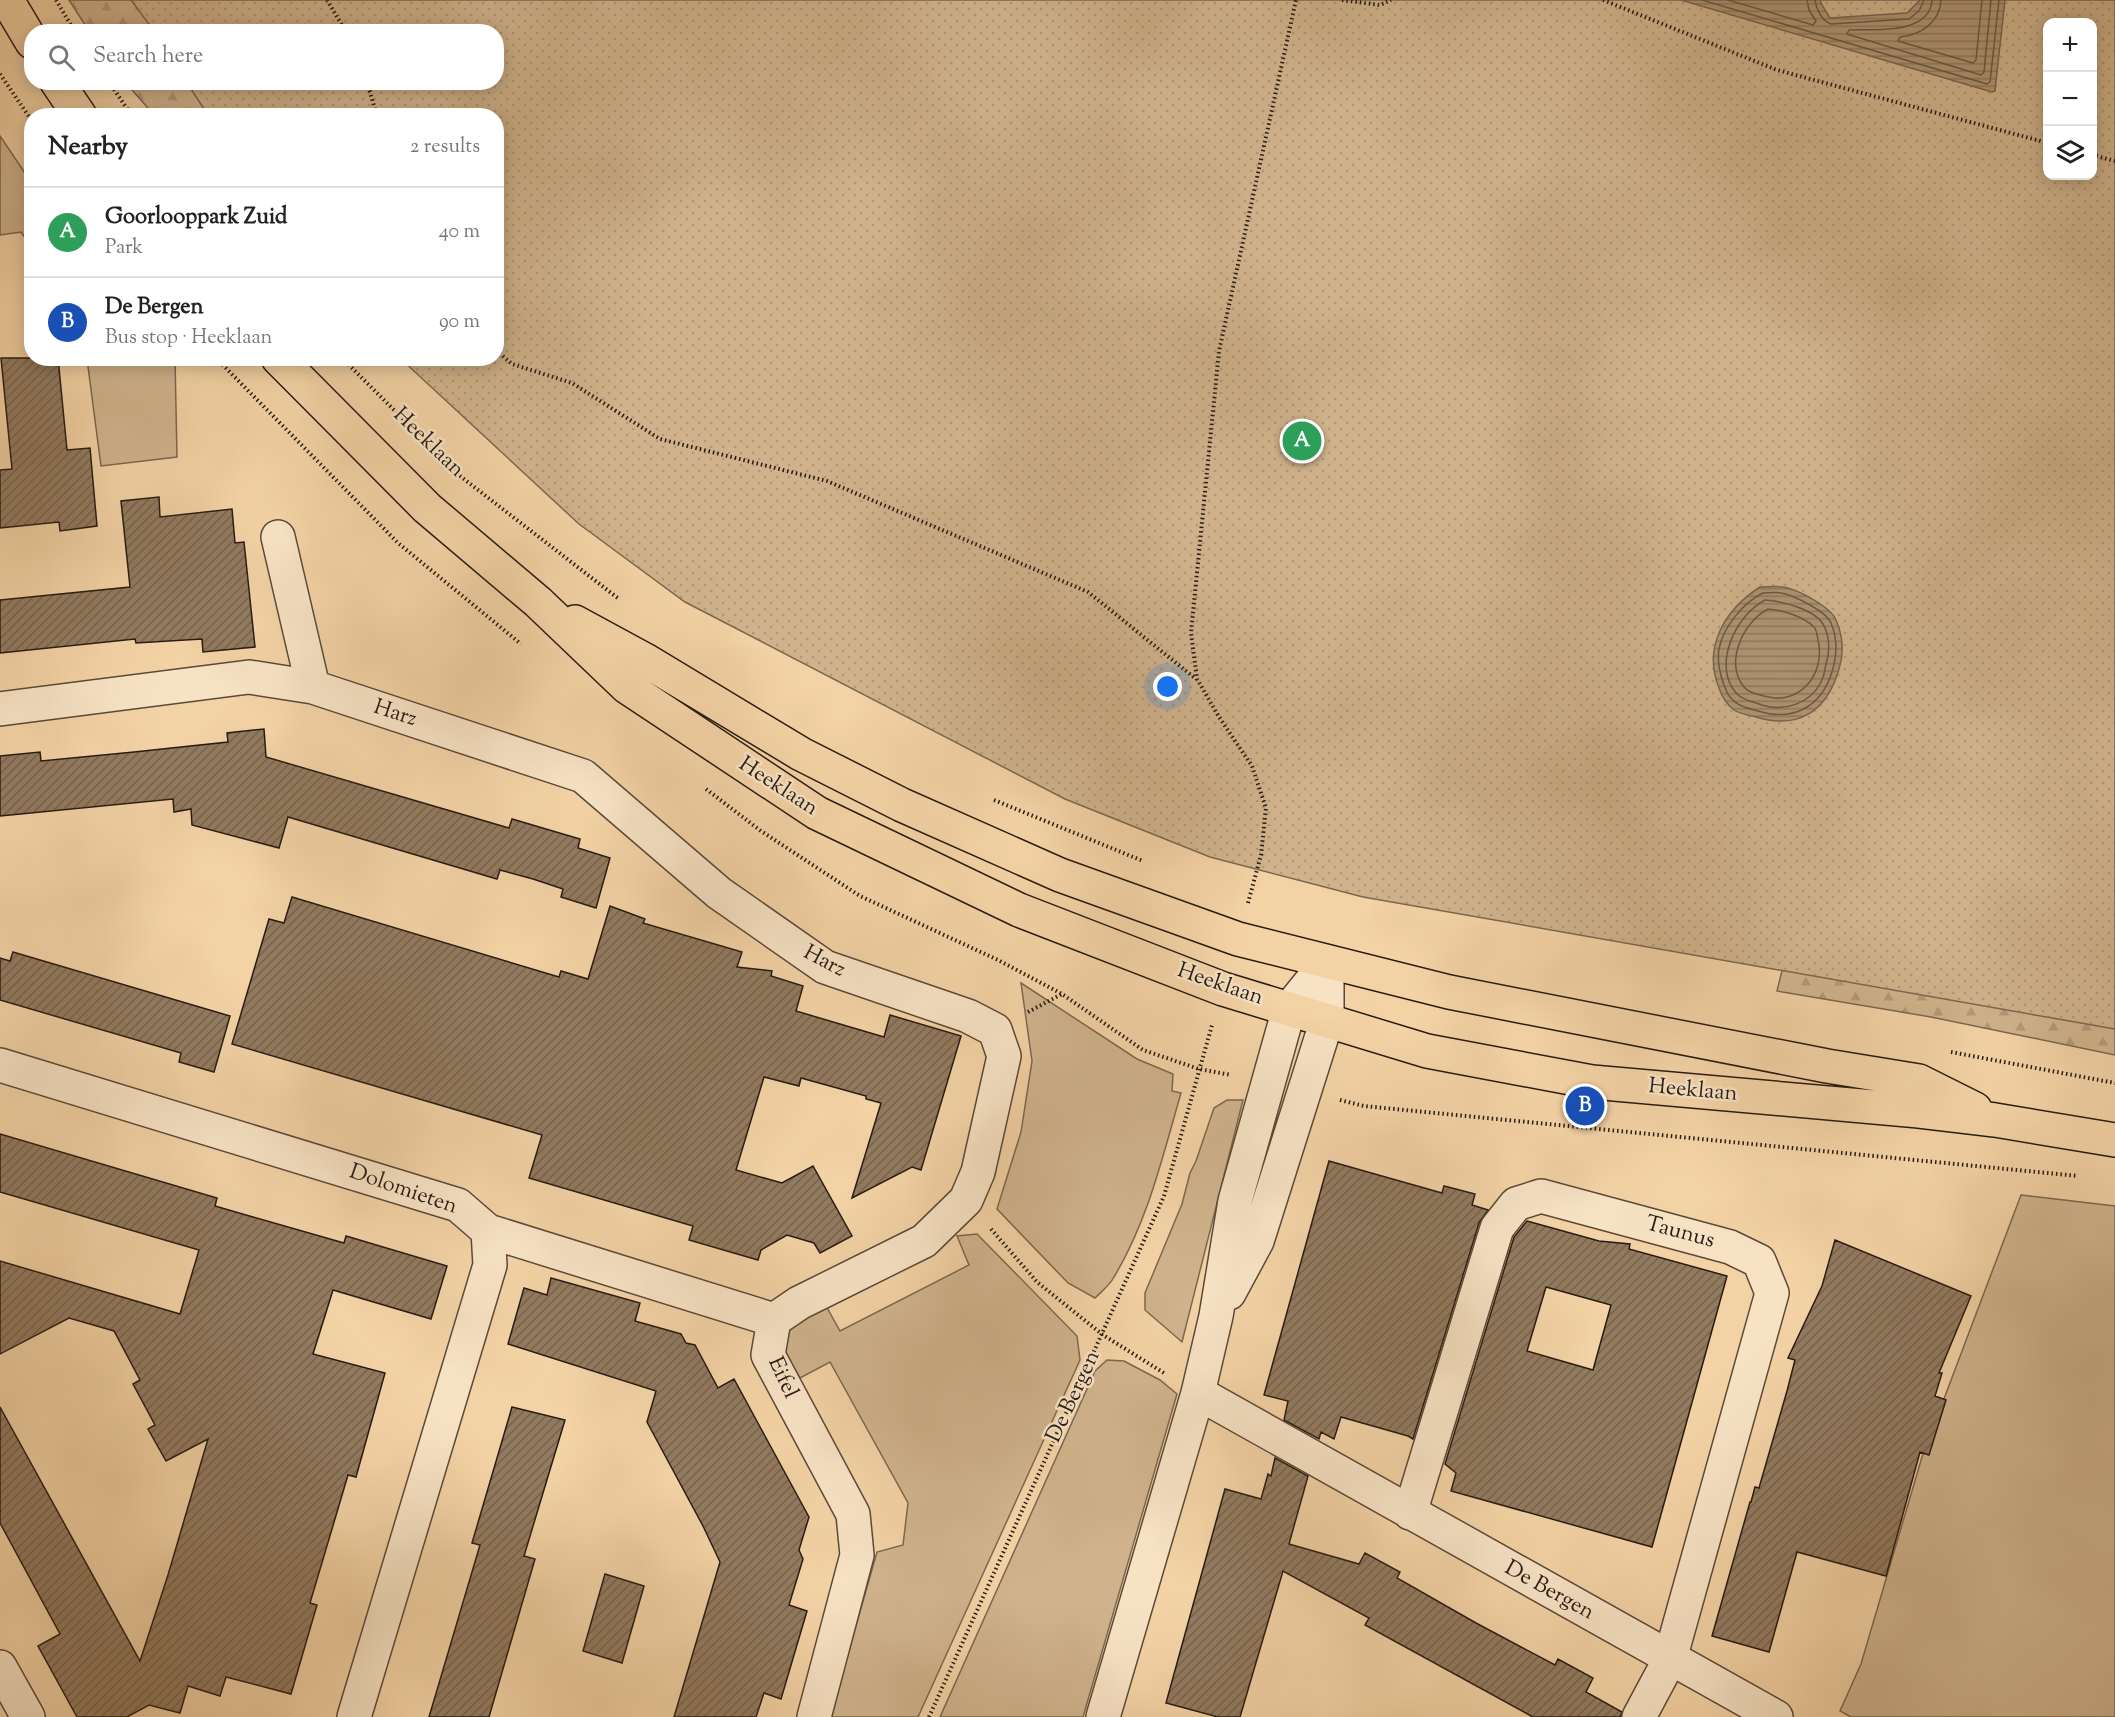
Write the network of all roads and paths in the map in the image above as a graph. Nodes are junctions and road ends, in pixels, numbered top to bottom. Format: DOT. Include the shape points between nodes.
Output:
graph roads {
  1 [pos="7,0"];
  2 [pos="56,0"];
  3 [pos="327,0"];
  4 [pos="1296,0"];
  5 [pos="1342,0"];
  6 [pos="1392,0"];
  7 [pos="1603,0"];
  8 [pos="70,24"];
  9 [pos="341,24"];
  10 [pos="24,29"];
  11 [pos="0,74"];
  12 [pos="62,90"];
  13 [pos="114,90"];
  14 [pos="369,90"];
  15 [pos="75,108"];
  16 [pos="127,108"];
  17 [pos="375,108"];
  18 [pos="24,109"];
  19 [pos="2043,142"];
  20 [pos="2097,156"];
  21 [pos="2115,161"];
  22 [pos="504,357"];
  23 [pos="286,366"];
  24 [pos="350,366"];
  25 [pos="278,537"];
  26 [pos="538,602"];
  27 [pos="626,604"];
  28 [pos="1197,680"];
  29 [pos="313,687"];
  30 [pos="0,709"];
  31 [pos="986,797"];
  32 [pos="1149,863"];
  33 [pos="1237,900"];
  34 [pos="1326,962"];
  35 [pos="1289,1009"];
  36 [pos="1328,1020"];
  37 [pos="0,1065"];
  38 [pos="1269,1081"];
  39 [pos="1305,1091"];
  40 [pos="1995,1120"];
  41 [pos="2115,1140"];
  42 [pos="2079,1176"];
  43 [pos="966,1200"];
  44 [pos="488,1231"];
  45 [pos="1216,1316"];
  46 [pos="774,1320"];
  47 [pos="1103,1335"];
  48 [pos="1198,1393"];
  49 [pos="1410,1513"];
  50 [pos="1670,1659"];
  51 [pos="0,1667"];
  52 [pos="28,1717"];
  53 [pos="354,1717"];
  54 [pos="814,1717"];
  55 [pos="929,1717"];
  56 [pos="1103,1717"];
  57 [pos="1639,1717"];
  58 [pos="1776,1717"];
  1 -- 10 [label="main road"];
  2 -- 8 [label="path"];
  3 -- 9 [label="path"];
  4 -- 28 [label="path" via="1219,351 1191,633"];
  5 -- 6 [label="path" via="1380,6"];
  7 -- 19 [label="path" via="1777,70"];
  11 -- 18 [label="path"];
  12 -- 15 [label="main road"];
  13 -- 16 [label="path"];
  14 -- 17 [label="path"];
  20 -- 21 [label="path"];
  22 -- 28 [label="path" via="512,364 572,383 660,439 827,481 1088,592"];
  23 -- 26 [label="main road, Heeklaan" via="428,508"];
  24 -- 27 [label="path, Heeklaan" via="460,476"];
  25 -- 29 [label="street"];
  26 -- 34 [label="main road, Heeklaan" via="645,660 801,754 902,805 1060,875 1238,939"];
  26 -- 35 [label="main road, Heeklaan" via="627,687 817,813 1019,910 1223,988"];
  28 -- 33 [label="path" via="1252,766 1266,808 1261,855 1248,905"];
  29 -- 30 [label="street, Harz" via="249,676"];
  29 -- 43 [label="street, Harz" via="583,776 719,893 825,967 968,1016 995,1030 1004,1056 978,1172"];
  31 -- 32 [label="path"];
  34 -- 35 [label="street"];
  34 -- 36 [label="street"];
  34 -- 40 [label="main road, Heeklaan" via="1449,992 1919,1081"];
  35 -- 36 [label="main road, Heeklaan"];
  35 -- 38 [label="street"];
  36 -- 39 [label="street"];
  36 -- 40 [label="main road, Heeklaan" via="1427,1051 1592,1082"];
  37 -- 44 [label="street, Dolomieten" via="458,1205"];
  38 -- 45 [label="street" via="1235,1201"];
  38 -- 47 [label="path, De Bergen" via="1199,1069 1164,1196"];
  39 -- 42 [label="path, Heeklaan" via="1364,1106"];
  39 -- 45 [label="street" via="1257,1241"];
  40 -- 41 [label="main road, Heeklaan"];
  43 -- 46 [label="street, Harz" via="924,1241"];
  43 -- 47 [label="path" via="1037,1282"];
  44 -- 46 [label="street"];
  44 -- 53 [label="street" via="490,1264"];
  45 -- 48 [label="street"];
  46 -- 54 [label="street, Eifel" via="768,1355 853,1514 857,1556"];
  47 -- 48 [label="path"];
  47 -- 55 [label="path, De Bergen"];
  48 -- 49 [label="street, De Bergen"];
  48 -- 56 [label="street"];
  49 -- 50 [label="street, De Bergen"];
  49 -- 50 [label="street, Taunus" via="1497,1228 1516,1204 1541,1196 1730,1247 1759,1261 1772,1293"];
  50 -- 57 [label="street, Taunus"];
  50 -- 58 [label="street, De Bergen"];
  51 -- 52 [label="street"];
}
